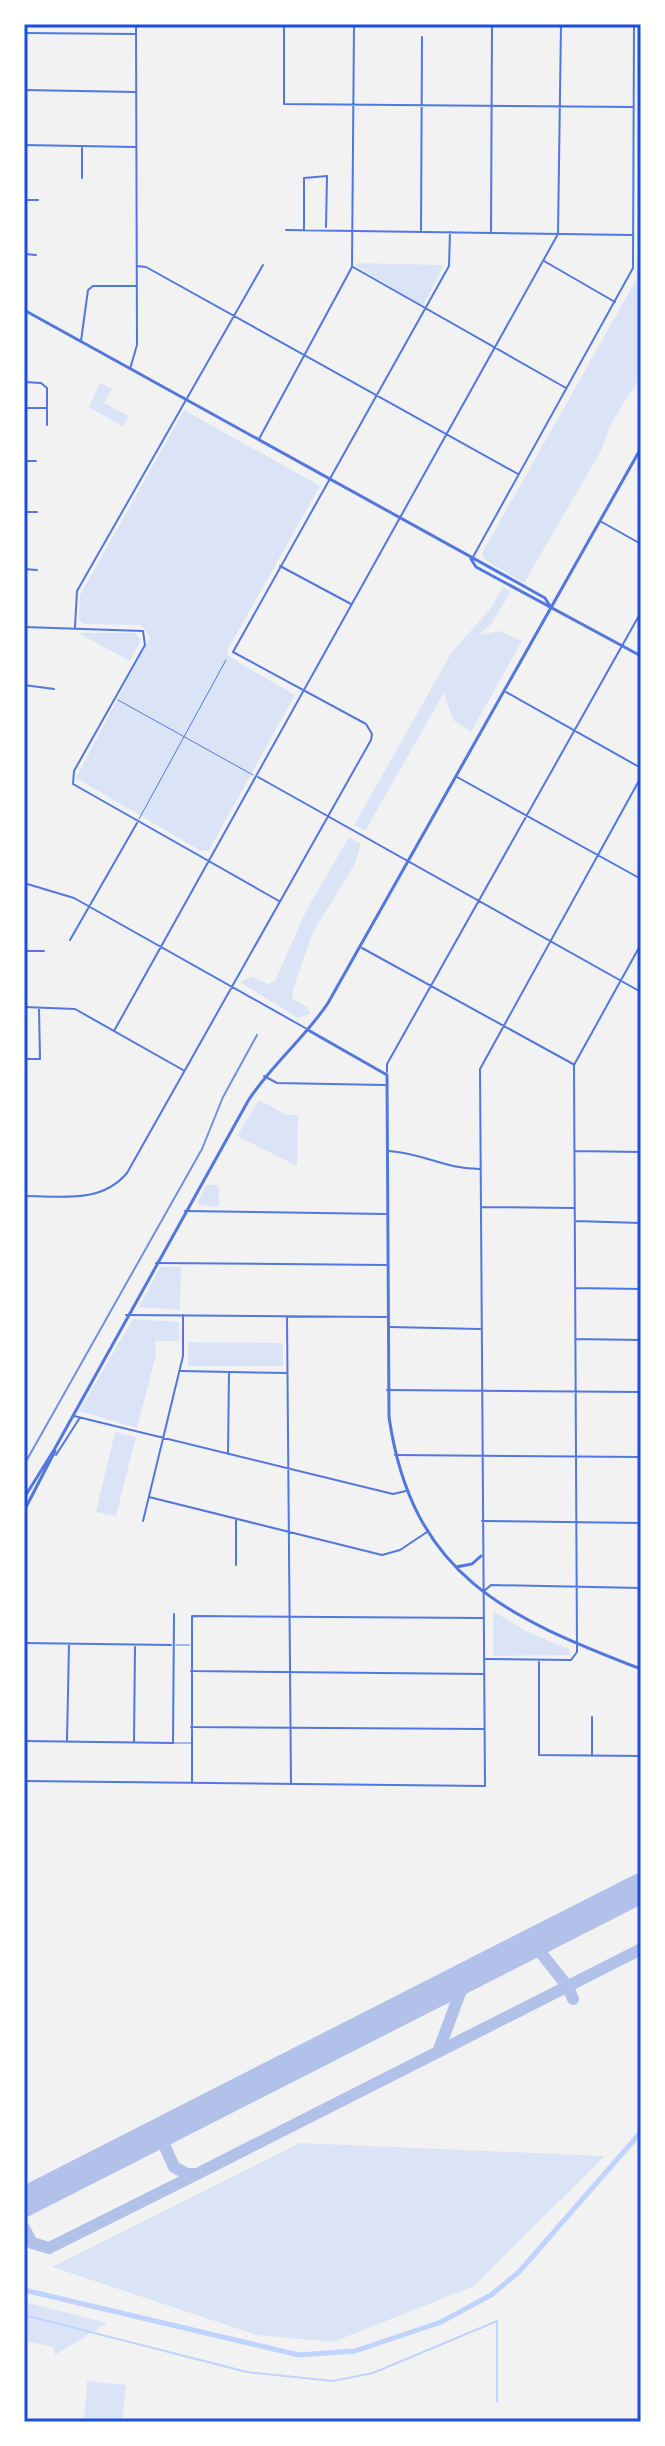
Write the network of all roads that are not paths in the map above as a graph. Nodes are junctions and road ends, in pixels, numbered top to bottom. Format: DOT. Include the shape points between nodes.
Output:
graph roads {
  1 [pos="136,24"];
  2 [pos="284,24"];
  3 [pos="354,24"];
  4 [pos="492,24"];
  5 [pos="561,24"];
  6 [pos="634,24"];
  7 [pos="24,33"];
  8 [pos="136,34"];
  9 [pos="422,37"];
  10 [pos="24,90"];
  11 [pos="136,92"];
  12 [pos="353,105"];
  13 [pos="422,106"];
  14 [pos="492,106"];
  15 [pos="561,107"];
  16 [pos="634,107"];
  17 [pos="24,145"];
  18 [pos="82,146"];
  19 [pos="136,147"];
  20 [pos="82,178"];
  21 [pos="24,200"];
  22 [pos="38,200"];
  23 [pos="286,230"];
  24 [pos="304,230"];
  25 [pos="326,230"];
  26 [pos="353,230"];
  27 [pos="421,231"];
  28 [pos="450,232"];
  29 [pos="491,232"];
  30 [pos="558,234"];
  31 [pos="633,235"];
  32 [pos="24,254"];
  33 [pos="36,255"];
  34 [pos="543,261"];
  35 [pos="263,265"];
  36 [pos="137,266"];
  37 [pos="352,267"];
  38 [pos="137,286"];
  39 [pos="616,302"];
  40 [pos="424,309"];
  41 [pos="24,310"];
  42 [pos="235,315"];
  43 [pos="81,342"];
  44 [pos="496,349"];
  45 [pos="306,355"];
  46 [pos="130,369"];
  47 [pos="24,382"];
  48 [pos="567,389"];
  49 [pos="377,395"];
  50 [pos="186,401"];
  51 [pos="24,408"];
  52 [pos="47,408"];
  53 [pos="47,425"];
  54 [pos="448,435"];
  55 [pos="258,441"];
  56 [pos="641,448"];
  57 [pos="24,461"];
  58 [pos="36,461"];
  59 [pos="519,474"];
  60 [pos="329,481"];
  61 [pos="24,512"];
  62 [pos="37,512"];
  63 [pos="400,519"];
  64 [pos="599,520"];
  65 [pos="641,544"];
  66 [pos="471,559"];
  67 [pos="280,566"];
  68 [pos="24,569"];
  69 [pos="37,570"];
  70 [pos="352,605"];
  71 [pos="550,606"];
  72 [pos="641,612"];
  73 [pos="24,627"];
  74 [pos="75,628"];
  75 [pos="622,646"];
  76 [pos="641,656"];
  77 [pos="226,660"];
  78 [pos="24,685"];
  79 [pos="54,689"];
  80 [pos="503,690"];
  81 [pos="304,691"];
  82 [pos="116,699"];
  83 [pos="574,730"];
  84 [pos="184,736"];
  85 [pos="641,768"];
  86 [pos="256,776"];
  87 [pos="455,776"];
  88 [pos="641,777"];
  89 [pos="526,815"];
  90 [pos="327,816"];
  91 [pos="138,821"];
  92 [pos="597,855"];
  93 [pos="208,861"];
  94 [pos="407,861"];
  95 [pos="641,879"];
  96 [pos="24,883"];
  97 [pos="279,901"];
  98 [pos="478,901"];
  99 [pos="89,906"];
  100 [pos="70,940"];
  101 [pos="549,940"];
  102 [pos="641,944"];
  103 [pos="161,946"];
  104 [pos="359,946"];
  105 [pos="24,951"];
  106 [pos="44,951"];
  107 [pos="621,980"];
  108 [pos="430,986"];
  109 [pos="232,987"];
  110 [pos="641,992"];
  111 [pos="24,1007"];
  112 [pos="39,1007"];
  113 [pos="501,1025"];
  114 [pos="308,1030"];
  115 [pos="114,1031"];
  116 [pos="24,1059"];
  117 [pos="574,1065"];
  118 [pos="184,1070"];
  119 [pos="387,1075"];
  120 [pos="264,1076"];
  121 [pos="387,1085"];
  122 [pos="387,1151"];
  123 [pos="575,1151"];
  124 [pos="641,1152"];
  125 [pos="481,1169"];
  126 [pos="24,1196"];
  127 [pos="481,1207"];
  128 [pos="575,1208"];
  129 [pos="185,1211"];
  130 [pos="387,1214"];
  131 [pos="575,1221"];
  132 [pos="641,1223"];
  133 [pos="156,1263"];
  134 [pos="387,1265"];
  135 [pos="575,1288"];
  136 [pos="641,1289"];
  137 [pos="126,1315"];
  138 [pos="183,1315"];
  139 [pos="287,1317"];
  140 [pos="387,1317"];
  141 [pos="387,1327"];
  142 [pos="481,1329"];
  143 [pos="575,1339"];
  144 [pos="641,1340"];
  145 [pos="180,1371"];
  146 [pos="230,1371"];
  147 [pos="288,1373"];
  148 [pos="387,1390"];
  149 [pos="481,1391"];
  150 [pos="575,1392"];
  151 [pos="641,1392"];
  152 [pos="72,1416"];
  153 [pos="80,1418"];
  154 [pos="163,1439"];
  155 [pos="54,1450"];
  156 [pos="56,1455"];
  157 [pos="228,1455"];
  158 [pos="395,1455"];
  159 [pos="481,1456"];
  160 [pos="575,1457"];
  161 [pos="641,1457"];
  162 [pos="289,1469"];
  163 [pos="406,1491"];
  164 [pos="149,1497"];
  165 [pos="24,1498"];
  166 [pos="24,1511"];
  167 [pos="236,1519"];
  168 [pos="143,1521"];
  169 [pos="481,1521"];
  170 [pos="575,1522"];
  171 [pos="641,1523"];
  172 [pos="290,1532"];
  173 [pos="427,1532"];
  174 [pos="481,1556"];
  175 [pos="236,1565"];
  176 [pos="454,1567"];
  177 [pos="575,1586"];
  178 [pos="641,1588"];
  179 [pos="483,1593"];
  180 [pos="174,1614"];
  181 [pos="291,1615"];
  182 [pos="484,1618"];
  183 [pos="24,1643"];
  184 [pos="69,1644"];
  185 [pos="135,1645"];
  186 [pos="173,1645"];
  187 [pos="190,1645"];
  188 [pos="577,1645"];
  189 [pos="484,1659"];
  190 [pos="539,1660"];
  191 [pos="641,1669"];
  192 [pos="191,1671"];
  193 [pos="291,1671"];
  194 [pos="485,1674"];
  195 [pos="592,1717"];
  196 [pos="191,1727"];
  197 [pos="291,1727"];
  198 [pos="485,1729"];
  199 [pos="24,1741"];
  200 [pos="67,1741"];
  201 [pos="134,1742"];
  202 [pos="173,1743"];
  203 [pos="191,1743"];
  204 [pos="592,1756"];
  205 [pos="641,1756"];
  206 [pos="24,1781"];
  207 [pos="192,1782"];
  208 [pos="291,1783"];
  1 -- 8 [label="street"];
  2 -- 12 [label="street" via="284,104"];
  3 -- 12 [label="street"];
  4 -- 14 [label="street"];
  5 -- 15 [label="street"];
  6 -- 16 [label="street"];
  7 -- 8 [label="street"];
  8 -- 11 [label="street"];
  9 -- 13 [label="street"];
  10 -- 11 [label="street"];
  11 -- 19 [label="street"];
  12 -- 13 [label="street"];
  12 -- 26 [label="street"];
  13 -- 14 [label="street"];
  13 -- 27 [label="street"];
  14 -- 15 [label="street"];
  14 -- 29 [label="street"];
  15 -- 16 [label="street"];
  15 -- 30 [label="street"];
  16 -- 31 [label="street"];
  17 -- 18 [label="street"];
  18 -- 19 [label="street"];
  18 -- 20 [label="street"];
  19 -- 36 [label="street"];
  21 -- 22 [label="street"];
  23 -- 24 [label="street"];
  24 -- 25 [label="street"];
  24 -- 25 [label="street" via="304,178 309,175 327,176"];
  25 -- 26 [label="street"];
  26 -- 27 [label="street"];
  26 -- 37 [label="street"];
  27 -- 28 [label="street"];
  28 -- 29 [label="street"];
  28 -- 40 [label="street" via="449,266"];
  29 -- 30 [label="street"];
  30 -- 31 [label="street"];
  30 -- 34 [label="street"];
  31 -- 39 [label="street" via="633,268"];
  32 -- 33 [label="street"];
  34 -- 39 [label="street"];
  34 -- 44 [label="street"];
  35 -- 42 [label="street"];
  36 -- 38 [label="street"];
  36 -- 42 [label="street"];
  37 -- 40 [label="street"];
  37 -- 45 [label="street"];
  38 -- 43 [label="street" via="88,290"];
  38 -- 46 [label="street" via="137,345"];
  39 -- 48 [label="street"];
  40 -- 44 [label="street"];
  40 -- 49 [label="street"];
  41 -- 43 [label="street"];
  42 -- 45 [label="street"];
  42 -- 50 [label="street"];
  43 -- 46 [label="street"];
  44 -- 48 [label="street"];
  44 -- 54 [label="street"];
  45 -- 49 [label="street"];
  45 -- 55 [label="street"];
  46 -- 50 [label="street"];
  47 -- 52 [label="street" via="45,386"];
  48 -- 59 [label="street"];
  49 -- 54 [label="street"];
  49 -- 60 [label="street"];
  50 -- 55 [label="street"];
  50 -- 74 [label="street" via="77,591"];
  51 -- 52 [label="street"];
  52 -- 53 [label="street"];
  54 -- 59 [label="street"];
  54 -- 63 [label="street"];
  55 -- 60 [label="street"];
  56 -- 64 [label="street"];
  57 -- 58 [label="street"];
  59 -- 66 [label="street"];
  60 -- 63 [label="street"];
  60 -- 67 [label="street"];
  61 -- 62 [label="street"];
  63 -- 66 [label="street"];
  63 -- 70 [label="street"];
  64 -- 65 [label="street"];
  64 -- 71 [label="street"];
  66 -- 71 [label="street" via="476,567"];
  67 -- 70 [label="street"];
  67 -- 81 [label="street" via="233,652"];
  68 -- 69 [label="street"];
  70 -- 81 [label="street"];
  71 -- 75 [label="street"];
  71 -- 80 [label="street"];
  72 -- 75 [label="street"];
  73 -- 74 [label="street"];
  74 -- 82 [label="street" via="137,628 146,634"];
  75 -- 76 [label="street"];
  75 -- 83 [label="street"];
  77 -- 84 [label="lane"];
  78 -- 79 [label="street"];
  80 -- 83 [label="street"];
  80 -- 87 [label="street"];
  81 -- 86 [label="street"];
  81 -- 90 [label="street" via="366,724 372,734"];
  82 -- 84 [label="lane"];
  82 -- 91 [label="street" via="72,780"];
  83 -- 85 [label="street"];
  83 -- 89 [label="street"];
  84 -- 86 [label="lane"];
  84 -- 91 [label="lane"];
  86 -- 90 [label="street"];
  86 -- 93 [label="street"];
  87 -- 89 [label="street"];
  87 -- 94 [label="street"];
  88 -- 92 [label="street"];
  89 -- 92 [label="street"];
  89 -- 98 [label="street"];
  90 -- 94 [label="street"];
  90 -- 97 [label="street"];
  91 -- 93 [label="street"];
  91 -- 99 [label="street"];
  92 -- 95 [label="street"];
  92 -- 101 [label="street"];
  93 -- 97 [label="street"];
  93 -- 103 [label="street"];
  94 -- 98 [label="street"];
  94 -- 104 [label="street"];
  96 -- 99 [label="street" via="59,891"];
  97 -- 109 [label="street"];
  98 -- 101 [label="street"];
  98 -- 108 [label="street"];
  99 -- 100 [label="street"];
  99 -- 103 [label="street"];
  101 -- 107 [label="street"];
  101 -- 113 [label="street"];
  102 -- 107 [label="street"];
  103 -- 109 [label="street"];
  103 -- 115 [label="street"];
  104 -- 108 [label="street"];
  104 -- 114 [label="street"];
  105 -- 106 [label="street"];
  107 -- 110 [label="street"];
  107 -- 117 [label="street"];
  108 -- 113 [label="street"];
  108 -- 119 [label="street" via="387,1064"];
  109 -- 114 [label="street"];
  109 -- 118 [label="street"];
  111 -- 112 [label="street"];
  112 -- 115 [label="street" via="75,1009"];
  112 -- 116 [label="street" via="40,1059"];
  113 -- 117 [label="street"];
  113 -- 125 [label="street" via="480,1069"];
  114 -- 119 [label="street"];
  114 -- 120 [label="street"];
  115 -- 118 [label="street"];
  117 -- 123 [label="street"];
  118 -- 126 [label="street" via="117,1184 87,1196"];
  119 -- 121 [label="street"];
  120 -- 121 [label="street" via="277,1083"];
  120 -- 129 [label="street"];
  121 -- 122 [label="street"];
  122 -- 125 [label="street" via="410,1152 447,1167"];
  122 -- 130 [label="street"];
  123 -- 124 [label="street"];
  123 -- 128 [label="street"];
  125 -- 127 [label="street"];
  127 -- 128 [label="street"];
  127 -- 142 [label="street"];
  128 -- 131 [label="street"];
  129 -- 130 [label="street"];
  129 -- 133 [label="street"];
  130 -- 134 [label="street"];
  131 -- 132 [label="street"];
  131 -- 135 [label="street"];
  133 -- 134 [label="street"];
  133 -- 137 [label="street"];
  134 -- 140 [label="street"];
  135 -- 136 [label="street"];
  135 -- 143 [label="street"];
  137 -- 138 [label="street"];
  137 -- 152 [label="street"];
  138 -- 139 [label="street"];
  138 -- 145 [label="street"];
  139 -- 140 [label="street"];
  139 -- 147 [label="street"];
  140 -- 141 [label="street"];
  141 -- 142 [label="street"];
  141 -- 148 [label="street"];
  142 -- 149 [label="street"];
  143 -- 144 [label="street"];
  143 -- 150 [label="street"];
  145 -- 146 [label="street"];
  145 -- 154 [label="street"];
  146 -- 147 [label="street"];
  146 -- 157 [label="street"];
  147 -- 162 [label="street"];
  148 -- 149 [label="street"];
  148 -- 158 [label="street"];
  149 -- 150 [label="street"];
  149 -- 159 [label="street"];
  150 -- 151 [label="street"];
  150 -- 160 [label="street"];
  152 -- 153 [label="street"];
  152 -- 155 [label="street"];
  153 -- 154 [label="street"];
  153 -- 156 [label="street"];
  154 -- 157 [label="street"];
  154 -- 164 [label="street"];
  155 -- 156 [label="street"];
  155 -- 165 [label="street"];
  156 -- 166 [label="street"];
  157 -- 162 [label="street"];
  158 -- 159 [label="street"];
  158 -- 163 [label="street"];
  159 -- 160 [label="street"];
  159 -- 169 [label="street"];
  160 -- 161 [label="street"];
  160 -- 170 [label="street"];
  162 -- 163 [label="street" via="393,1494"];
  162 -- 172 [label="street"];
  163 -- 173 [label="street"];
  164 -- 167 [label="street"];
  164 -- 168 [label="street"];
  167 -- 172 [label="street"];
  167 -- 175 [label="street"];
  169 -- 170 [label="street"];
  169 -- 174 [label="street"];
  170 -- 171 [label="street"];
  170 -- 177 [label="street"];
  172 -- 173 [label="street" via="382,1555"];
  172 -- 181 [label="street"];
  173 -- 176 [label="street"];
  174 -- 176 [label="street" via="472,1564"];
  174 -- 179 [label="street"];
  176 -- 179 [label="street"];
  177 -- 178 [label="street"];
  177 -- 179 [label="street" via="491,1585"];
  177 -- 188 [label="street"];
  179 -- 182 [label="street"];
  179 -- 188 [label="street"];
  180 -- 186 [label="street"];
  181 -- 182 [label="street"];
  181 -- 187 [label="street" via="192,1616"];
  181 -- 193 [label="street"];
  182 -- 189 [label="street"];
  183 -- 184 [label="street"];
  184 -- 185 [label="street"];
  184 -- 200 [label="street"];
  185 -- 186 [label="street"];
  185 -- 201 [label="street"];
  186 -- 187 [label="lane"];
  186 -- 202 [label="street"];
  187 -- 192 [label="street"];
  188 -- 190 [label="street" via="571,1660"];
  188 -- 191 [label="street"];
  189 -- 190 [label="street"];
  189 -- 194 [label="street"];
  190 -- 204 [label="street" via="539,1755"];
  192 -- 193 [label="street"];
  192 -- 196 [label="street"];
  193 -- 194 [label="street"];
  193 -- 197 [label="street"];
  194 -- 198 [label="street"];
  195 -- 204 [label="street"];
  196 -- 197 [label="street"];
  196 -- 203 [label="street"];
  197 -- 198 [label="street"];
  197 -- 208 [label="street"];
  198 -- 208 [label="street" via="485,1786"];
  199 -- 200 [label="street"];
  200 -- 201 [label="street"];
  201 -- 202 [label="street"];
  202 -- 203 [label="lane"];
  203 -- 207 [label="street"];
  204 -- 205 [label="street"];
  206 -- 207 [label="street"];
  207 -- 208 [label="street"];
}
